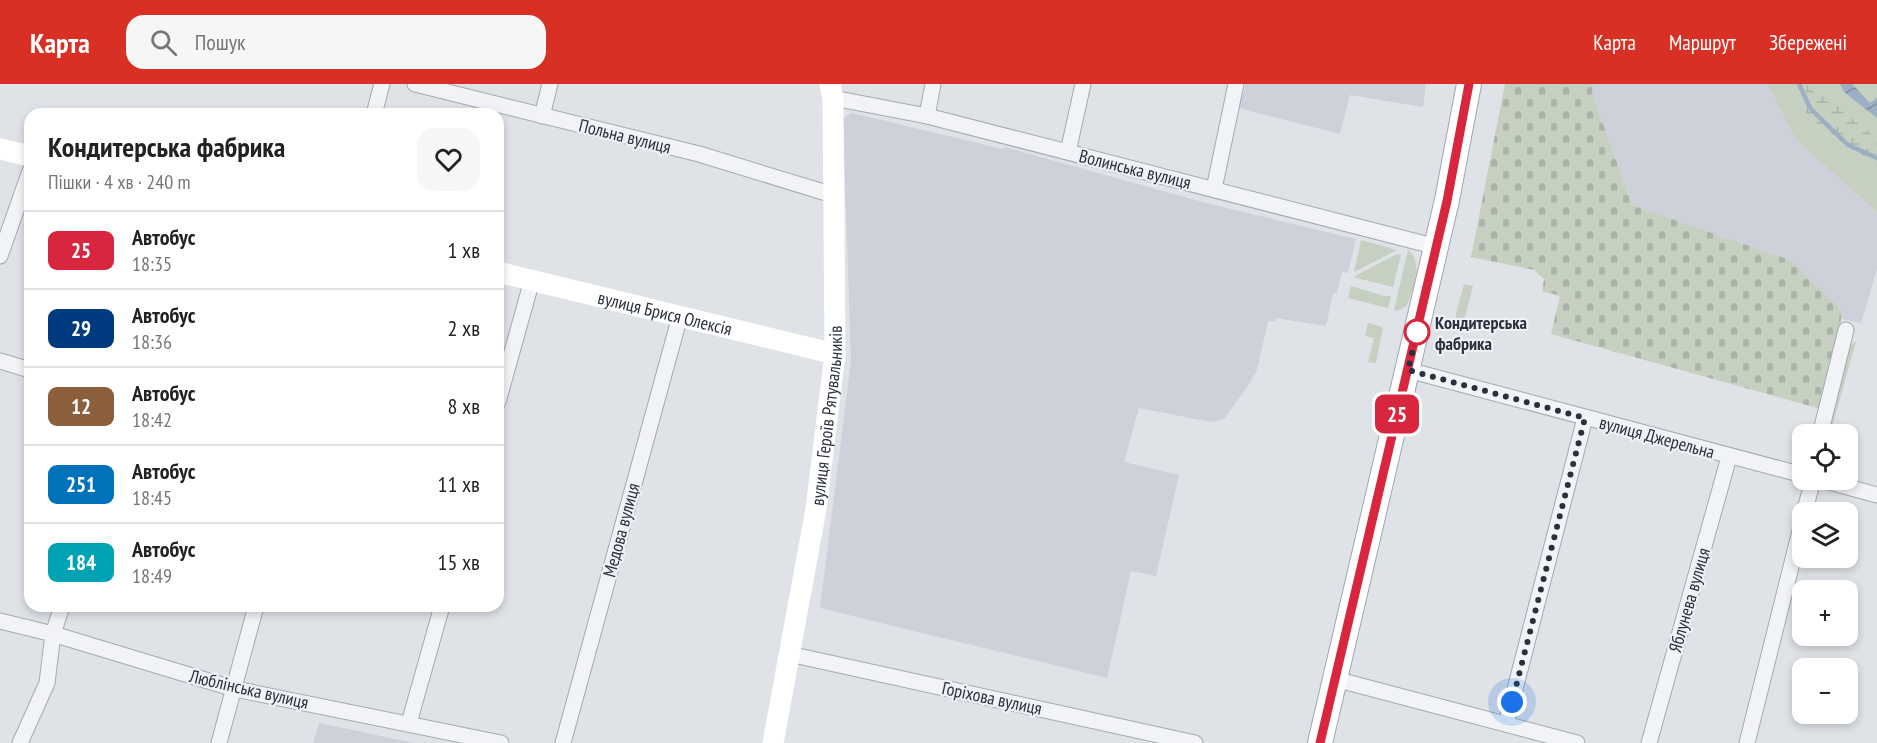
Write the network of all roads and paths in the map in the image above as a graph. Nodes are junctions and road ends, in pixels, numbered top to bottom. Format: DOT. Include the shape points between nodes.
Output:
graph roads {
  1 [pos="382,84"];
  2 [pos="415,84"];
  3 [pos="550,84"];
  4 [pos="933,84"];
  5 [pos="1083,84"];
  6 [pos="1236,84"];
  7 [pos="1469,84"];
  8 [pos="832,91"];
  9 [pos="376,108"];
  10 [pos="542,116"];
  11 [pos="927,116"];
  12 [pos="0,149"];
  13 [pos="1068,152"];
  14 [pos="24,155"];
  15 [pos="24,188"];
  16 [pos="1214,189"];
  17 [pos="833,195"];
  18 [pos="1437,247"];
  19 [pos="0,256"];
  20 [pos="504,273"];
  21 [pos="532,280"];
  22 [pos="680,316"];
  23 [pos="1846,330"];
  24 [pos="835,354"];
  25 [pos="0,361"];
  26 [pos="24,368"];
  27 [pos="1408,370"];
  28 [pos="504,380"];
  29 [pos="1585,418"];
  30 [pos="1823,424"];
  31 [pos="1729,457"];
  32 [pos="1792,472"];
  33 [pos="1858,490"];
  34 [pos="1877,495"];
  35 [pos="1792,563"];
  36 [pos="60,612"];
  37 [pos="254,612"];
  38 [pos="440,612"];
  39 [pos="0,621"];
  40 [pos="52,634"];
  41 [pos="789,654"];
  42 [pos="1335,679"];
  43 [pos="235,689"];
  44 [pos="409,723"];
  45 [pos="1506,724"];
  46 [pos="20,743"];
  47 [pos="219,743"];
  48 [pos="501,743"];
  49 [pos="563,743"];
  50 [pos="773,743"];
  51 [pos="1195,743"];
  52 [pos="1320,743"];
  53 [pos="1577,743"];
  54 [pos="1649,743"];
  55 [pos="1747,743"];
  1 -- 9 [label="street"];
  2 -- 10 [label="street, Польна вулиця"];
  3 -- 10 [label="street"];
  4 -- 11 [label="street"];
  5 -- 13 [label="street"];
  6 -- 16 [label="street"];
  7 -- 18 [label="main road"];
  8 -- 11 [label="street, Волинська вулиця"];
  8 -- 17 [label="street, вулиця Героїв Рятувальників"];
  10 -- 17 [label="street, Польна вулиця" via="699,154"];
  11 -- 13 [label="street, Волинська вулиця"];
  12 -- 14 [label="street"];
  13 -- 16 [label="street, Волинська вулиця"];
  15 -- 19 [label="street"];
  16 -- 18 [label="street, Волинська вулиця"];
  17 -- 24 [label="street, вулиця Героїв Рятувальників"];
  18 -- 27 [label="main road"];
  20 -- 21 [label="street, вулиця Брися Олексія"];
  21 -- 22 [label="street, вулиця Брися Олексія"];
  21 -- 28 [label="street"];
  22 -- 24 [label="street, вулиця Брися Олексія"];
  22 -- 49 [label="street, Медова вулиця"];
  23 -- 30 [label="street"];
  24 -- 41 [label="street, вулиця Героїв Рятувальників" via="816,509"];
  25 -- 26 [label="street"];
  27 -- 29 [label="street, вулиця Джерельна"];
  27 -- 42 [label="main road"];
  29 -- 31 [label="street, вулиця Джерельна"];
  29 -- 45 [label="street"];
  31 -- 32 [label="street, вулиця Джерельна"];
  31 -- 54 [label="street, Яблунева вулиця"];
  33 -- 34 [label="street"];
  35 -- 55 [label="street"];
  36 -- 40 [label="street"];
  37 -- 43 [label="street"];
  38 -- 44 [label="street"];
  39 -- 40 [label="street, Люблінська вулиця"];
  40 -- 43 [label="street, Люблінська вулиця"];
  40 -- 46 [label="street" via="47,683"];
  41 -- 50 [label="street, вулиця Героїв Рятувальників"];
  41 -- 51 [label="street, Горіхова вулиця"];
  42 -- 45 [label="street"];
  42 -- 52 [label="main road"];
  43 -- 44 [label="street, Люблінська вулиця"];
  43 -- 47 [label="street"];
  44 -- 48 [label="street, Люблінська вулиця"];
  45 -- 53 [label="street"];
}
